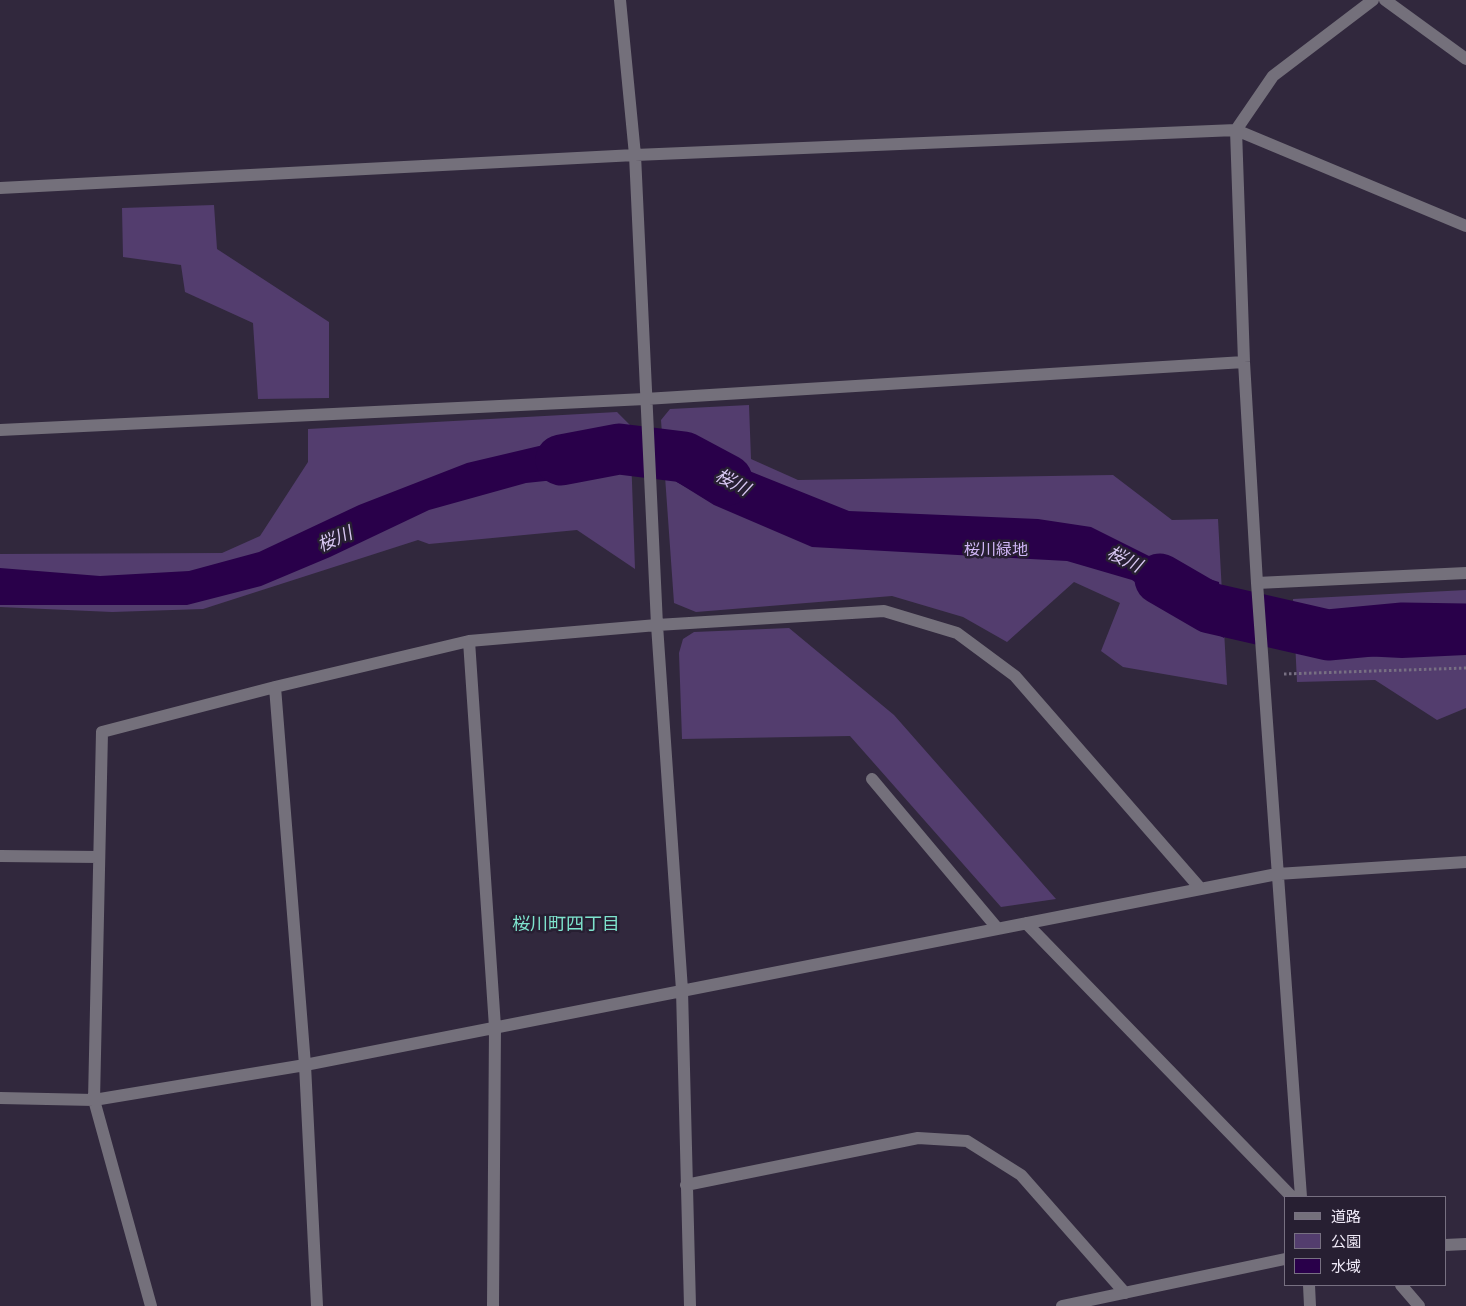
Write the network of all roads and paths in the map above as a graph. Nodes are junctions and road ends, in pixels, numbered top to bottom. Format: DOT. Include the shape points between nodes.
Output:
graph roads {
  1 [pos="620,0"];
  2 [pos="1373,0"];
  3 [pos="1385,0"];
  4 [pos="1466,59"];
  5 [pos="1236,130"];
  6 [pos="635,155"];
  7 [pos="0,188"];
  8 [pos="1466,226"];
  9 [pos="1244,362"];
  10 [pos="645,399"];
  11 [pos="0,430"];
  12 [pos="1466,573"];
  13 [pos="1257,587"];
  14 [pos="656,625"];
  15 [pos="469,641"];
  16 [pos="1263,668"];
  17 [pos="1466,668"];
  18 [pos="275,687"];
  19 [pos="872,779"];
  20 [pos="0,856"];
  21 [pos="99,857"];
  22 [pos="1466,862"];
  23 [pos="1277,874"];
  24 [pos="1200,888"];
  25 [pos="1026,923"];
  26 [pos="998,929"];
  27 [pos="682,990"];
  28 [pos="495,1027"];
  29 [pos="305,1065"];
  30 [pos="0,1098"];
  31 [pos="94,1100"];
  32 [pos="686,1185"];
  33 [pos="1291,1196"];
  34 [pos="1301,1196"];
  35 [pos="1466,1244"];
  36 [pos="1446,1245"];
  37 [pos="1284,1259"];
  38 [pos="1310,1286"];
  39 [pos="1402,1286"];
  40 [pos="1125,1293"];
  41 [pos="151,1306"];
  42 [pos="317,1306"];
  43 [pos="493,1306"];
  44 [pos="690,1306"];
  45 [pos="1062,1306"];
  46 [pos="1310,1306"];
  47 [pos="1419,1306"];
  1 -- 6 [label="street"];
  2 -- 5 [label="street" via="1273,76"];
  3 -- 4 [label="street"];
  5 -- 6 [label="street"];
  5 -- 8 [label="street"];
  5 -- 9 [label="street"];
  6 -- 7 [label="street"];
  6 -- 10 [label="street"];
  9 -- 10 [label="street"];
  9 -- 13 [label="street"];
  10 -- 11 [label="street"];
  10 -- 14 [label="street"];
  12 -- 13 [label="street"];
  13 -- 16 [label="street"];
  14 -- 15 [label="street"];
  14 -- 24 [label="street" via="884,611 957,632 1015,676"];
  14 -- 27 [label="street"];
  15 -- 18 [label="street"];
  15 -- 28 [label="street"];
  16 -- 17 [label="path"];
  16 -- 23 [label="street"];
  18 -- 21 [label="street" via="102,732"];
  18 -- 29 [label="street"];
  19 -- 26 [label="street"];
  20 -- 21 [label="street"];
  21 -- 31 [label="street"];
  22 -- 23 [label="street"];
  23 -- 24 [label="street"];
  23 -- 34 [label="street"];
  24 -- 25 [label="street"];
  25 -- 26 [label="street"];
  25 -- 33 [label="street"];
  26 -- 27 [label="street"];
  27 -- 28 [label="street"];
  27 -- 32 [label="street"];
  28 -- 29 [label="street"];
  28 -- 43 [label="street"];
  29 -- 31 [label="street"];
  29 -- 42 [label="street"];
  30 -- 31 [label="street"];
  31 -- 41 [label="street"];
  32 -- 40 [label="street" via="918,1138 967,1141 1021,1175"];
  32 -- 44 [label="street"];
  35 -- 36 [label="street"];
  37 -- 40 [label="street"];
  38 -- 46 [label="street"];
  39 -- 47 [label="street"];
  40 -- 45 [label="street"];
}
